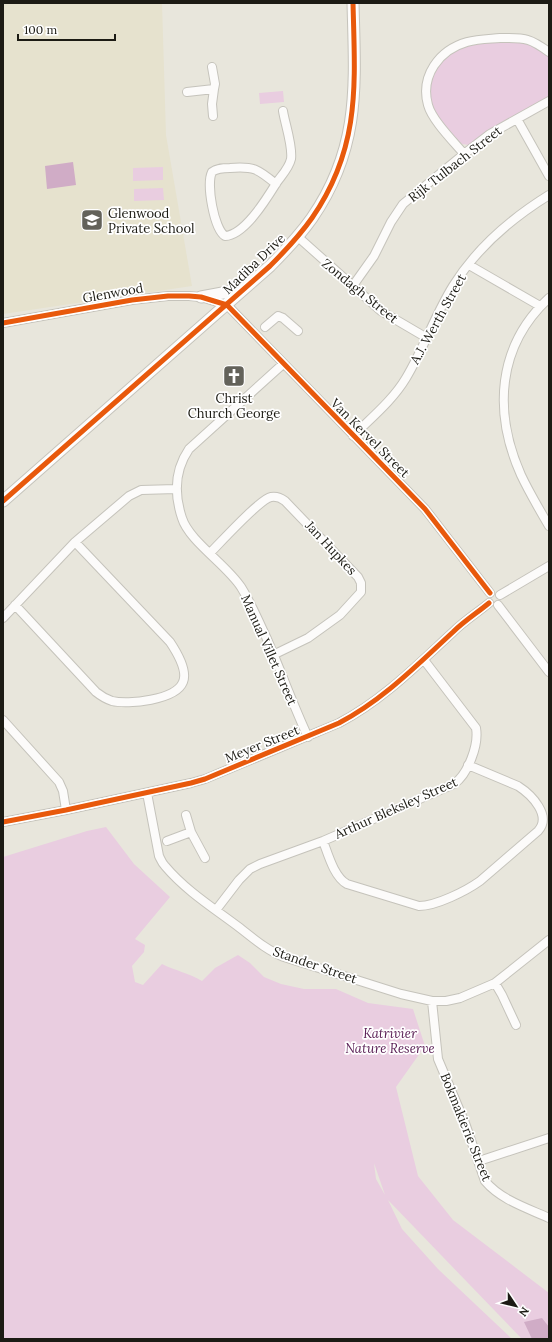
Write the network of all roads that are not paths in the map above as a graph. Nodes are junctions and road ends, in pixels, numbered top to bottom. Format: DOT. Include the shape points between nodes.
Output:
graph roads {
  1 [pos="353,3"];
  2 [pos="549,52"];
  3 [pos="212,67"];
  4 [pos="214,89"];
  5 [pos="187,92"];
  6 [pos="549,101"];
  7 [pos="283,111"];
  8 [pos="213,116"];
  9 [pos="517,119"];
  10 [pos="464,154"];
  11 [pos="549,176"];
  12 [pos="276,184"];
  13 [pos="549,195"];
  14 [pos="298,237"];
  15 [pos="468,265"];
  16 [pos="352,286"];
  17 [pos="246,288"];
  18 [pos="201,297"];
  19 [pos="549,298"];
  20 [pos="227,305"];
  21 [pos="540,306"];
  22 [pos="3,323"];
  23 [pos="265,327"];
  24 [pos="298,331"];
  25 [pos="427,338"];
  26 [pos="283,364"];
  27 [pos="353,436"];
  28 [pos="176,489"];
  29 [pos="3,501"];
  30 [pos="549,526"];
  31 [pos="75,542"];
  32 [pos="210,554"];
  33 [pos="549,566"];
  34 [pos="490,593"];
  35 [pos="500,595"];
  36 [pos="489,603"];
  37 [pos="15,605"];
  38 [pos="498,605"];
  39 [pos="3,618"];
  40 [pos="273,655"];
  41 [pos="424,660"];
  42 [pos="547,666"];
  43 [pos="3,720"];
  44 [pos="308,737"];
  45 [pos="468,765"];
  46 [pos="147,793"];
  47 [pos="66,810"];
  48 [pos="186,815"];
  49 [pos="3,822"];
  50 [pos="192,832"];
  51 [pos="323,840"];
  52 [pos="166,841"];
  53 [pos="205,858"];
  54 [pos="216,910"];
  55 [pos="549,940"];
  56 [pos="495,983"];
  57 [pos="432,1002"];
  58 [pos="516,1025"];
  59 [pos="549,1138"];
  60 [pos="479,1161"];
  61 [pos="549,1218"];
  1 -- 14 [label="street, Madiba Drive" via="353,104 347,142 327,194"];
  2 -- 10 [label="street" via="527,40 489,39 466,42 438,60 428,74 428,106"];
  3 -- 4 [label="street"];
  4 -- 5 [label="street"];
  4 -- 8 [label="street"];
  6 -- 9 [label="street, Rijk Tulbach Street"];
  7 -- 12 [label="street" via="292,153 290,164"];
  9 -- 10 [label="street, Rijk Tulbach Street" via="490,134"];
  9 -- 11 [label="street"];
  10 -- 16 [label="street, Rijk Tulbach Street" via="403,204 374,256"];
  12 -- 12 [label="street" via="252,218 234,234 222,234 214,211 209,182 212,172 245,166 261,171"];
  13 -- 15 [label="street, A.J. Werth Street" via="513,219"];
  14 -- 16 [label="street, Zondagh Street"];
  14 -- 17 [label="street, Madiba Drive"];
  15 -- 21 [label="street"];
  15 -- 25 [label="street, A.J. Werth Street" via="452,287"];
  16 -- 25 [label="street, Zondagh Street" via="381,312"];
  17 -- 18 [label="street"];
  17 -- 20 [label="street, Madiba Drive"];
  18 -- 20 [label="street, Glenwood"];
  18 -- 22 [label="street, Glenwood" via="155,297"];
  19 -- 21 [label="street"];
  20 -- 26 [label="street, Van Kervel Street"];
  20 -- 29 [label="street, Madiba Drive"];
  21 -- 30 [label="street" via="524,327 511,354 505,379 504,412 507,435 520,473"];
  23 -- 24 [label="street" via="278,316"];
  25 -- 27 [label="street, A.J. Werth Street" via="400,387"];
  26 -- 27 [label="street, Van Kervel Street"];
  26 -- 28 [label="street, Manual Villet Street" via="189,449 180,466"];
  27 -- 34 [label="street, Van Kervel Street" via="425,509"];
  28 -- 31 [label="street" via="134,492"];
  28 -- 32 [label="street, Manual Villet Street" via="185,526"];
  31 -- 37 [label="street"];
  31 -- 37 [label="street" via="170,642 180,659 184,674 181,686 166,695 134,703 106,699 96,692"];
  32 -- 40 [label="street, Manual Villet Street" via="241,587 258,618"];
  32 -- 40 [label="street, Jan Hupkes" via="261,503 272,496 285,501 358,577 362,586 360,595 340,615 308,638"];
  33 -- 35 [label="street"];
  34 -- 35 [label="street" via="497,592"];
  34 -- 36 [label="street"];
  35 -- 38 [label="street" via="501,601"];
  36 -- 38 [label="street"];
  36 -- 41 [label="street, Meyer Street" via="459,626"];
  37 -- 39 [label="street"];
  38 -- 42 [label="street"];
  40 -- 44 [label="street, Manual Villet Street"];
  41 -- 44 [label="street, Meyer Street" via="356,715"];
  41 -- 45 [label="street, Arthur Bleksley Street" via="476,728 476,742"];
  43 -- 47 [label="street" via="59,782"];
  44 -- 46 [label="street, Meyer Street" via="205,779"];
  45 -- 51 [label="street, Arthur Bleksley Street" via="464,776 454,784"];
  45 -- 51 [label="street" via="525,790 544,818 544,824 538,831 470,888 429,906 419,906 347,884 338,876"];
  46 -- 47 [label="street, Meyer Street"];
  46 -- 54 [label="street, Stander Street" via="161,861 183,884"];
  47 -- 49 [label="street, Meyer Street"];
  48 -- 50 [label="street"];
  50 -- 52 [label="street"];
  50 -- 53 [label="street"];
  51 -- 54 [label="street, Arthur Bleksley Street" via="250,869"];
  54 -- 57 [label="street, Stander Street" via="278,955"];
  55 -- 56 [label="street, Stander Street"];
  56 -- 57 [label="street, Stander Street" via="460,998"];
  56 -- 58 [label="street"];
  57 -- 60 [label="street, Bokmakierie Street" via="438,1059 456,1098"];
  59 -- 60 [label="street"];
  60 -- 61 [label="street, Bokmakierie Street" via="481,1172 491,1188"];
}
